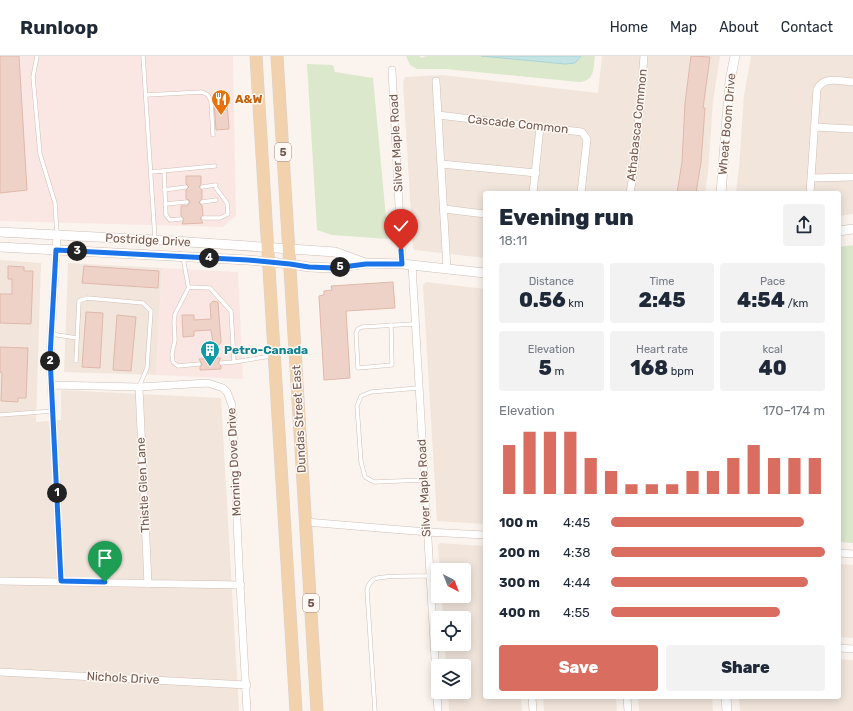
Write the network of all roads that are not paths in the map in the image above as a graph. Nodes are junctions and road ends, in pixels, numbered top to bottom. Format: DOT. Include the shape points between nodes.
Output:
graph roads {
  1 [pos="37,56"];
  2 [pos="143,56"];
  3 [pos="256,56"];
  4 [pos="277,56"];
  5 [pos="644,56"];
  6 [pos="735,56"];
  7 [pos="392,70"];
  8 [pos="436,81"];
  9 [pos="853,82"];
  10 [pos="146,95"];
  11 [pos="438,115"];
  12 [pos="540,127"];
  13 [pos="814,127"];
  14 [pos="853,129"];
  15 [pos="213,136"];
  16 [pos="441,164"];
  17 [pos="214,166"];
  18 [pos="164,171"];
  19 [pos="151,172"];
  20 [pos="536,173"];
  21 [pos="853,177"];
  22 [pos="811,178"];
  23 [pos="186,187"];
  24 [pos="202,187"];
  25 [pos="164,190"];
  26 [pos="533,191"];
  27 [pos="581,191"];
  28 [pos="630,191"];
  29 [pos="721,191"];
  30 [pos="810,191"];
  31 [pos="216,200"];
  32 [pos="186,202"];
  33 [pos="202,202"];
  34 [pos="165,204"];
  35 [pos="444,210"];
  36 [pos="483,214"];
  37 [pos="181,218"];
  38 [pos="203,218"];
  39 [pos="853,229"];
  40 [pos="841,231"];
  41 [pos="0,232"];
  42 [pos="57,235"];
  43 [pos="157,240"];
  44 [pos="0,247"];
  45 [pos="268,247"];
  46 [pos="289,249"];
  47 [pos="56,250"];
  48 [pos="183,257"];
  49 [pos="269,262"];
  50 [pos="290,264"];
  51 [pos="366,264"];
  52 [pos="402,264"];
  53 [pos="412,265"];
  54 [pos="447,269"];
  55 [pos="483,273"];
  56 [pos="189,287"];
  57 [pos="414,324"];
  58 [pos="391,325"];
  59 [pos="51,334"];
  60 [pos="77,338"];
  61 [pos="275,356"];
  62 [pos="76,361"];
  63 [pos="234,362"];
  64 [pos="221,363"];
  65 [pos="199,364"];
  66 [pos="52,385"];
  67 [pos="138,387"];
  68 [pos="418,388"];
  69 [pos="53,411"];
  70 [pos="0,415"];
  71 [pos="424,480"];
  72 [pos="306,522"];
  73 [pos="427,532"];
  74 [pos="483,535"];
  75 [pos="841,553"];
  76 [pos="853,554"];
  77 [pos="429,576"];
  78 [pos="0,581"];
  79 [pos="61,581"];
  80 [pos="148,584"];
  81 [pos="241,585"];
  82 [pos="841,648"];
  83 [pos="853,649"];
  84 [pos="0,672"];
  85 [pos="247,685"];
  86 [pos="532,699"];
  87 [pos="627,699"];
  88 [pos="726,699"];
  89 [pos="247,711"];
  90 [pos="296,711"];
  91 [pos="317,711"];
  92 [pos="375,711"];
  93 [pos="438,711"];
  94 [pos="533,711"];
  95 [pos="628,711"];
  96 [pos="726,711"];
  1 -- 42 [label="lane" via="33,77 40,154 55,203"];
  2 -- 10 [label="lane"];
  3 -- 45 [label="main road, Dundas Street East / 5"];
  4 -- 46 [label="main road, Dundas Street East / 5"];
  5 -- 28 [label="street, Athabasca Common"];
  6 -- 29 [label="street, Wheat Boom Drive" via="730,81"];
  7 -- 52 [label="street, Silver Maple Road"];
  8 -- 11 [label="street"];
  9 -- 13 [label="street" via="831,80 824,81 819,86"];
  10 -- 15 [label="lane" via="202,92 208,95 211,101"];
  10 -- 19 [label="lane"];
  11 -- 12 [label="street, Cascade Common"];
  11 -- 16 [label="street"];
  12 -- 20 [label="street"];
  12 -- 27 [label="street, Cascade Common" via="578,131 585,135 587,139"];
  13 -- 14 [label="street"];
  13 -- 22 [label="street"];
  16 -- 20 [label="street"];
  16 -- 35 [label="street"];
  17 -- 18 [label="lane"];
  18 -- 19 [label="lane"];
  18 -- 25 [label="lane"];
  19 -- 43 [label="lane"];
  20 -- 26 [label="street"];
  21 -- 22 [label="street"];
  22 -- 30 [label="street"];
  23 -- 25 [label="lane"];
  24 -- 38 [label="lane" via="216,187 227,202 228,214 220,218"];
  25 -- 34 [label="lane"];
  31 -- 33 [label="lane"];
  32 -- 34 [label="lane"];
  34 -- 37 [label="lane" via="166,215 170,220"];
  35 -- 36 [label="street"];
  35 -- 54 [label="street"];
  39 -- 40 [label="street"];
  41 -- 42 [label="street, Postridge Drive"];
  42 -- 43 [label="street, Postridge Drive"];
  42 -- 47 [label="street"];
  43 -- 45 [label="street, Postridge Drive"];
  44 -- 47 [label="street, Postridge Drive"];
  45 -- 46 [label="street, Postridge Drive"];
  45 -- 49 [label="main road, Dundas Street East / 5"];
  46 -- 50 [label="main road, Dundas Street East / 5"];
  46 -- 51 [label="street, Postridge Drive" via="335,252"];
  47 -- 48 [label="street, Postridge Drive"];
  47 -- 59 [label="street"];
  48 -- 49 [label="street, Postridge Drive"];
  48 -- 56 [label="lane"];
  49 -- 50 [label="street, Postridge Drive"];
  49 -- 61 [label="main road, Dundas Street East / 5"];
  50 -- 51 [label="street, Postridge Drive" via="335,268"];
  50 -- 72 [label="main road, Dundas Street East / 5"];
  51 -- 52 [label="street, Postridge Drive"];
  52 -- 53 [label="street, Postridge Drive"];
  53 -- 54 [label="street, Postridge Drive"];
  53 -- 57 [label="street, Silver Maple Road"];
  54 -- 55 [label="street, Postridge Drive"];
  56 -- 63 [label="lane" via="210,288 231,311"];
  56 -- 65 [label="lane" via="175,314 173,362 178,366"];
  57 -- 58 [label="lane"];
  57 -- 68 [label="street, Silver Maple Road"];
  58 -- 58 [label="lane" via="362,326 358,329 358,368 392,365"];
  59 -- 60 [label="lane"];
  59 -- 66 [label="street"];
  60 -- 62 [label="lane"];
  60 -- 67 [label="lane" via="79,301 87,298 143,303 151,311 147,368"];
  61 -- 63 [label="lane"];
  61 -- 90 [label="main road, Dundas Street East / 5"];
  63 -- 64 [label="lane"];
  66 -- 67 [label="street, Morning Dove Drive"];
  66 -- 69 [label="street"];
  67 -- 80 [label="street, Thistle Glen Lane"];
  67 -- 81 [label="street, Morning Dove Drive" via="208,384 223,388 227,392 232,405"];
  68 -- 71 [label="street, Silver Maple Road"];
  68 -- 71 [label="lane" via="371,392 360,396 357,406 361,462 365,477 374,482"];
  69 -- 70 [label="lane"];
  69 -- 79 [label="street"];
  71 -- 73 [label="street, Silver Maple Road"];
  72 -- 73 [label="street"];
  72 -- 91 [label="main road, Dundas Street East / 5"];
  73 -- 74 [label="street"];
  73 -- 77 [label="street, Silver Maple Road"];
  75 -- 76 [label="street"];
  77 -- 92 [label="lane" via="379,578 368,585"];
  77 -- 93 [label="street, Silver Maple Road"];
  78 -- 79 [label="street"];
  79 -- 80 [label="street"];
  80 -- 81 [label="street"];
  81 -- 85 [label="street, Morning Dove Drive"];
  82 -- 83 [label="street"];
  84 -- 85 [label="street, Nichols Drive"];
  85 -- 89 [label="street, Morning Dove Drive"];
  86 -- 94 [label="street"];
  87 -- 95 [label="street"];
  88 -- 96 [label="street"];
}
